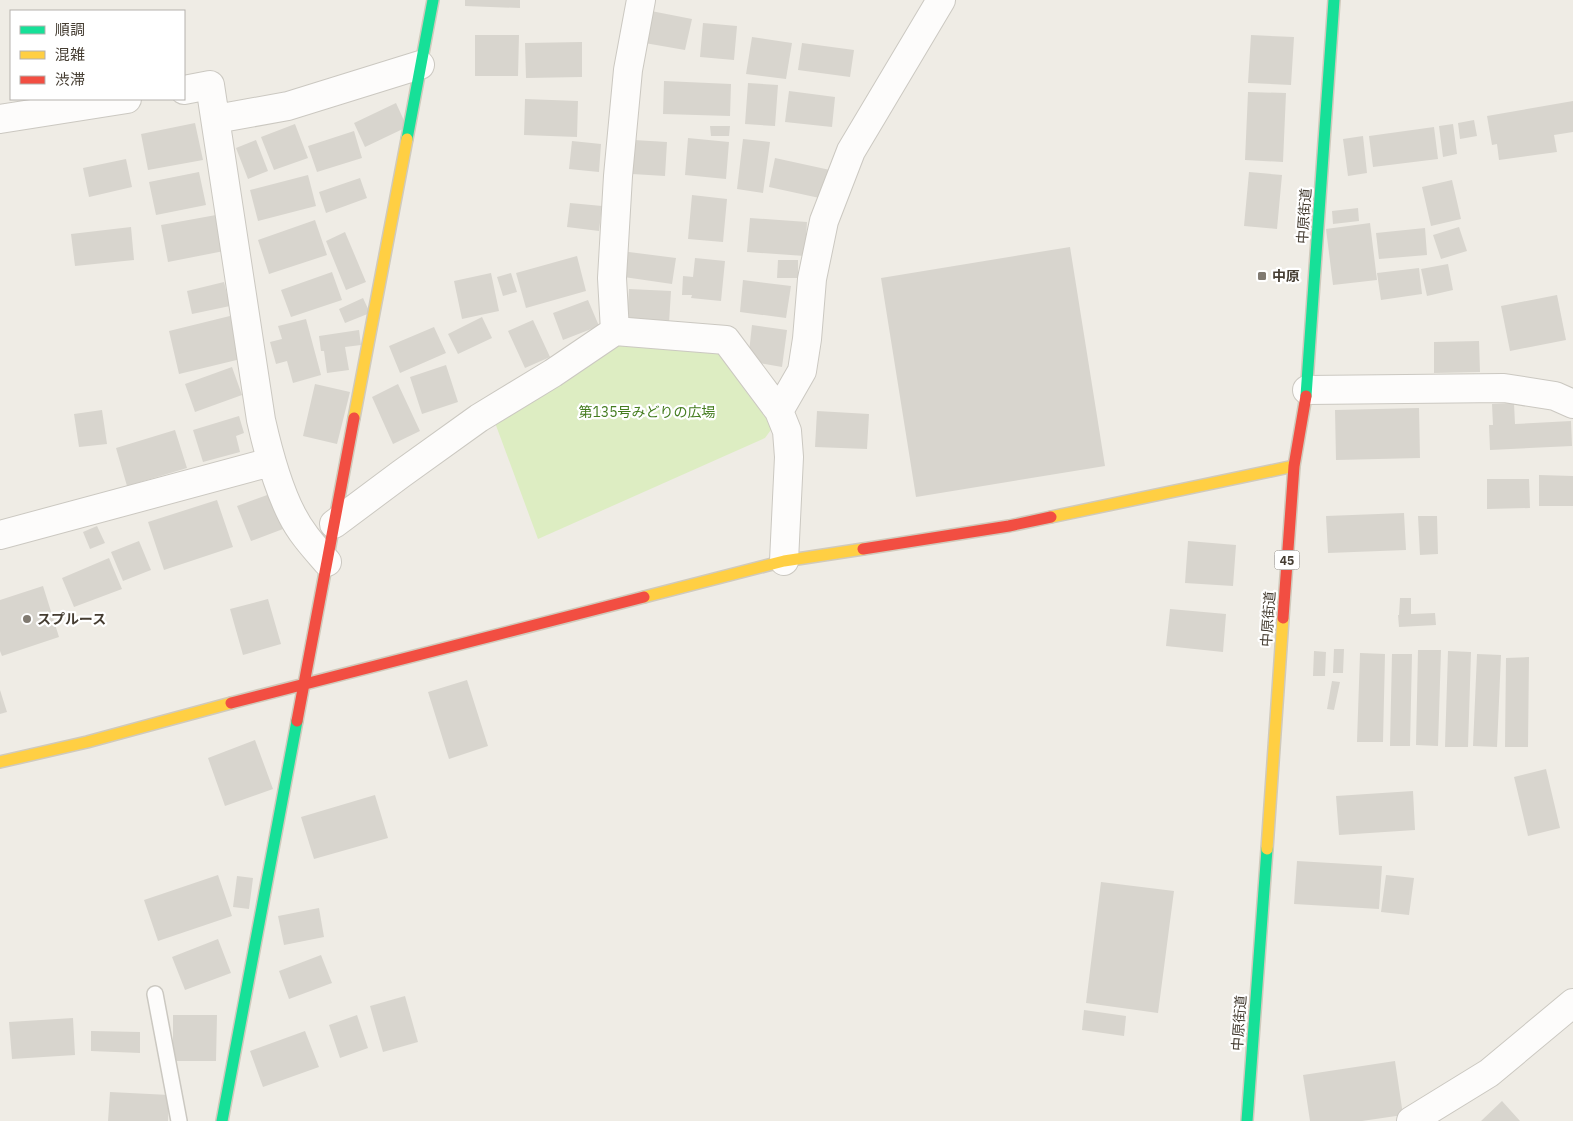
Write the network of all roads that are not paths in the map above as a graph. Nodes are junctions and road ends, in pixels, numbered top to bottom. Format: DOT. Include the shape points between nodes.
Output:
graph roads {
  1 [pos="433,0"];
  2 [pos="641,0"];
  3 [pos="941,0"];
  4 [pos="1334,0"];
  5 [pos="420,65"];
  6 [pos="185,90"];
  7 [pos="121,100"];
  8 [pos="0,119"];
  9 [pos="216,119"];
  10 [pos="615,331"];
  11 [pos="1307,390"];
  12 [pos="1573,404"];
  13 [pos="780,411"];
  14 [pos="271,462"];
  15 [pos="1294,466"];
  16 [pos="334,524"];
  17 [pos="0,536"];
  18 [pos="784,561"];
  19 [pos="327,562"];
  20 [pos="304,683"];
  21 [pos="0,762"];
  22 [pos="155,994"];
  23 [pos="1573,1003"];
  24 [pos="179,1121"];
  25 [pos="222,1121"];
  26 [pos="1247,1121"];
  27 [pos="1411,1121"];
  1 -- 5 [label="street"];
  2 -- 10 [label="street" via="628,70 618,176 612,278"];
  3 -- 13 [label="street" via="851,151 827,212 812,278 802,371"];
  4 -- 11 [label="street, 中原街道 / 45"];
  5 -- 9 [label="street" via="288,106"];
  5 -- 16 [label="street"];
  6 -- 9 [label="street" via="210,86"];
  7 -- 8 [label="street"];
  9 -- 14 [label="street" via="261,420"];
  10 -- 13 [label="street" via="726,340"];
  10 -- 16 [label="street" via="479,418"];
  11 -- 12 [label="street" via="1504,388 1555,396"];
  11 -- 15 [label="street, 中原街道 / 45"];
  13 -- 18 [label="street" via="790,458"];
  14 -- 17 [label="street"];
  14 -- 19 [label="street" via="292,515"];
  15 -- 18 [label="street" via="1009,526"];
  15 -- 26 [label="street, 中原街道 / 45"];
  16 -- 19 [label="street"];
  18 -- 20 [label="street"];
  19 -- 20 [label="street"];
  20 -- 21 [label="street" via="87,742"];
  20 -- 25 [label="street"];
  22 -- 24 [label="lane"];
  23 -- 27 [label="street" via="1489,1073"];
}
